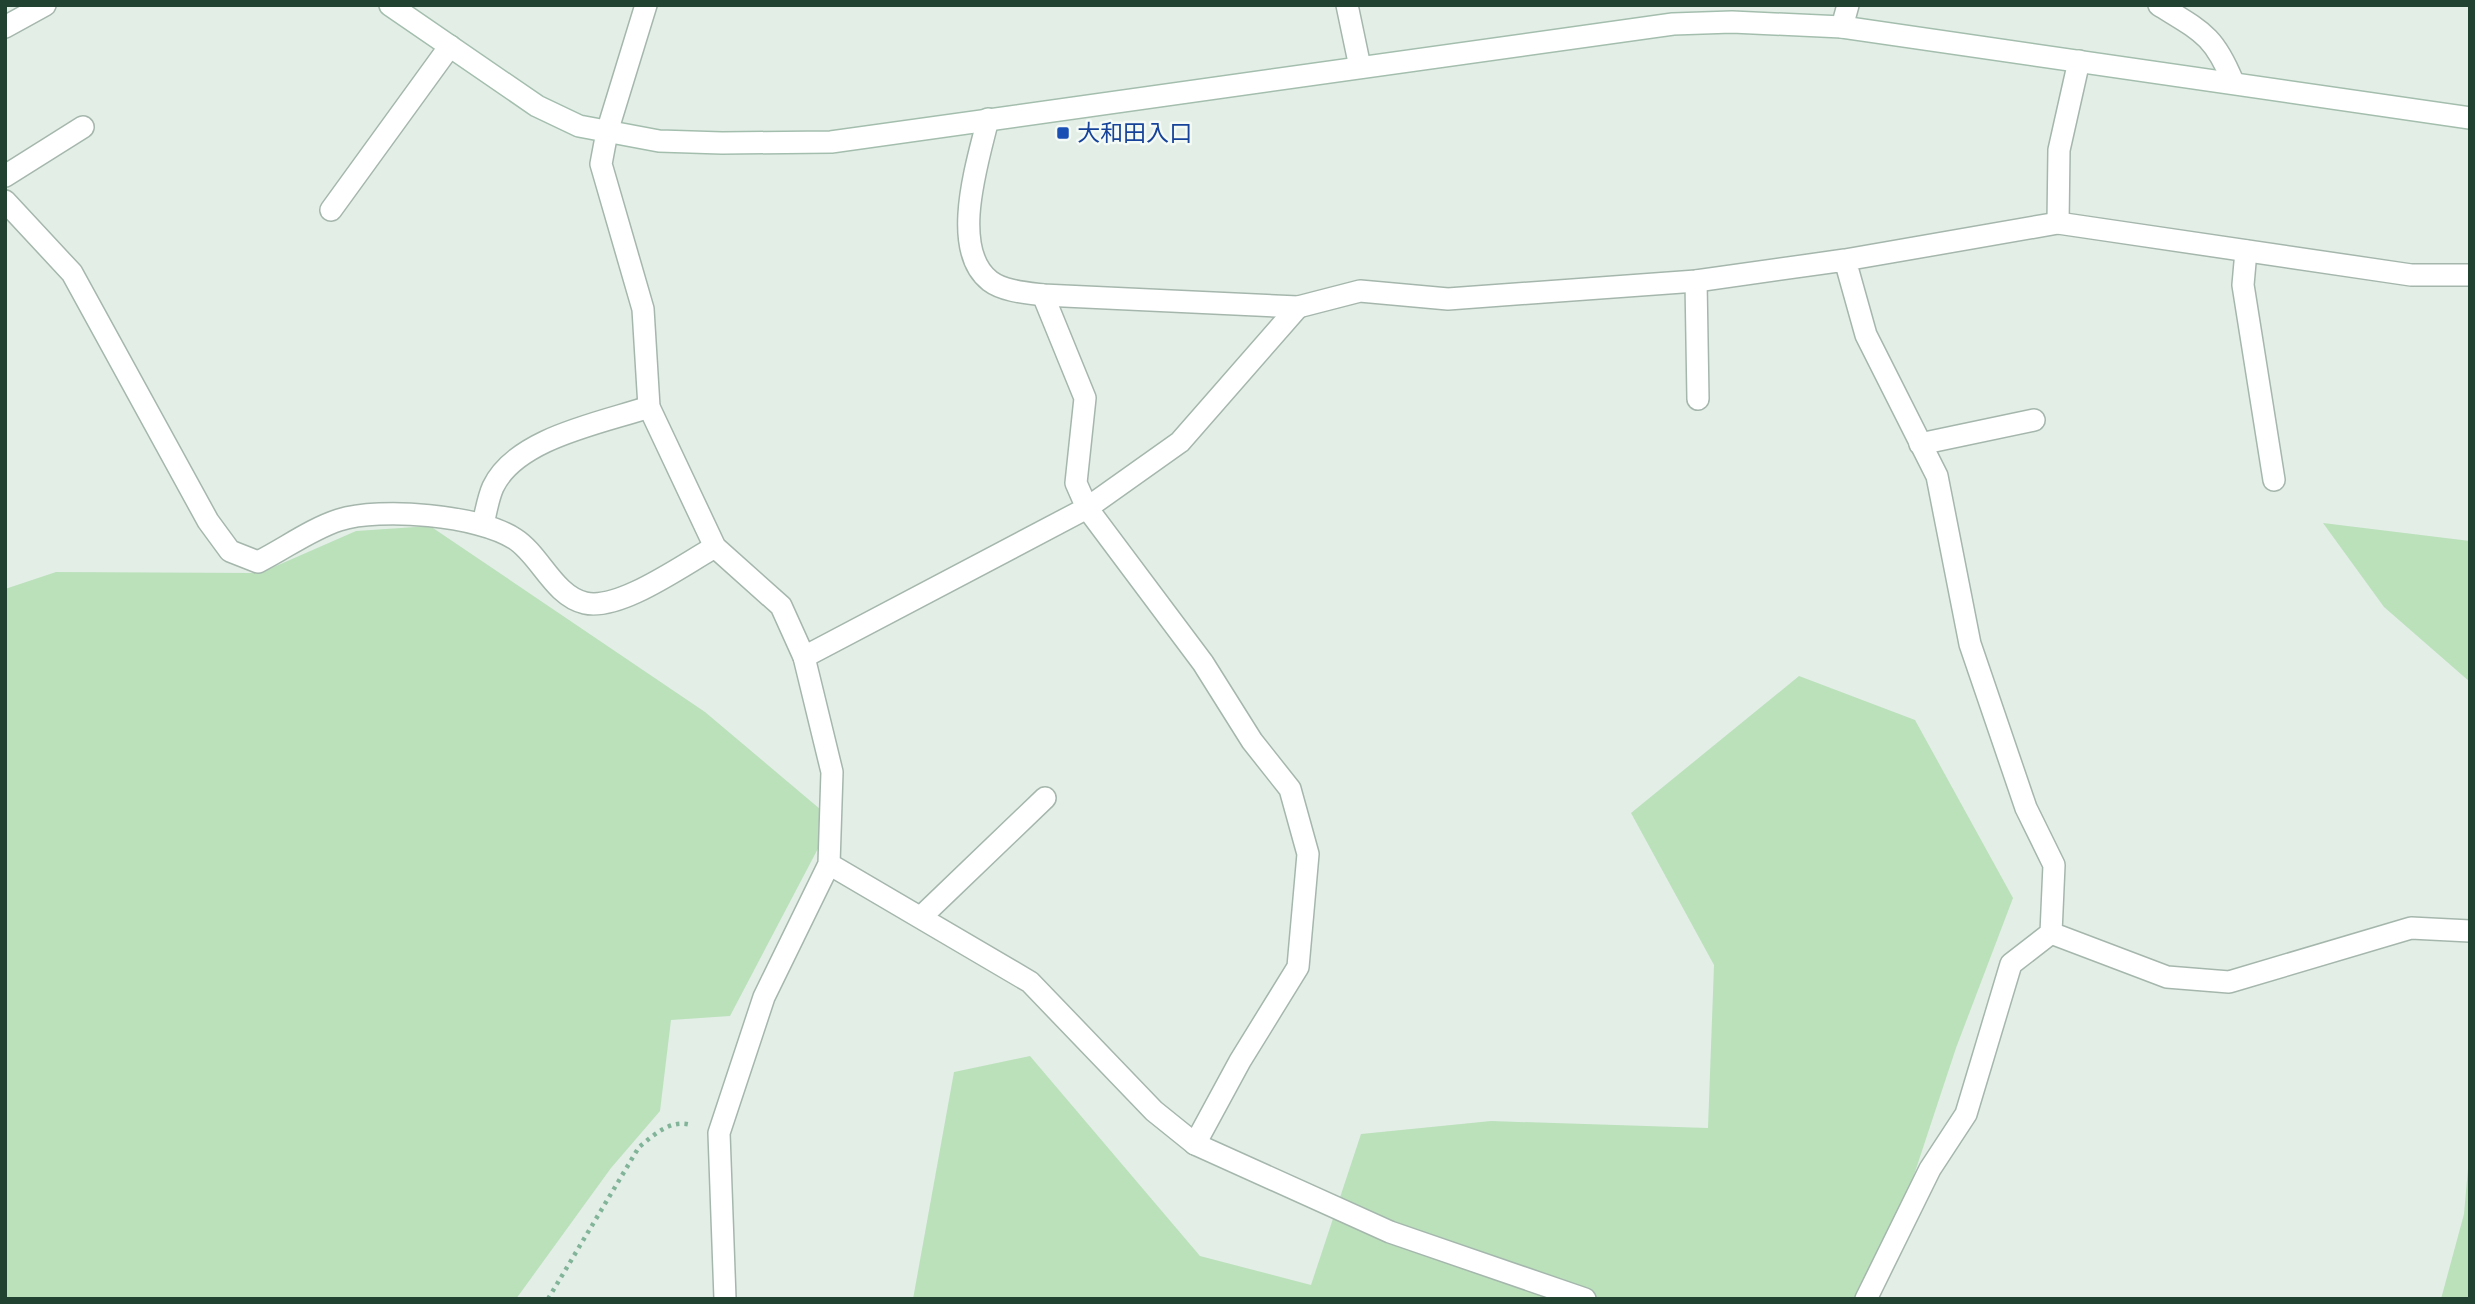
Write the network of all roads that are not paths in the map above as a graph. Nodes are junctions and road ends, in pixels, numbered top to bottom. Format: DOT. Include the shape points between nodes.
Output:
graph roads {
  1 [pos="45,5"];
  2 [pos="390,5"];
  3 [pos="646,5"];
  4 [pos="1347,5"];
  5 [pos="1848,5"];
  6 [pos="2159,5"];
  7 [pos="5,27"];
  8 [pos="1842,27"];
  9 [pos="450,46"];
  10 [pos="2079,61"];
  11 [pos="1360,67"];
  12 [pos="2233,82"];
  13 [pos="2470,118"];
  14 [pos="988,119"];
  15 [pos="83,127"];
  16 [pos="607,132"];
  17 [pos="5,176"];
  18 [pos="5,201"];
  19 [pos="331,210"];
  20 [pos="2058,222"];
  21 [pos="2246,251"];
  22 [pos="1845,260"];
  23 [pos="2470,275"];
  24 [pos="1696,281"];
  25 [pos="1043,295"];
  26 [pos="1298,307"];
  27 [pos="1698,399"];
  28 [pos="649,407"];
  29 [pos="2034,419"];
  30 [pos="1920,444"];
  31 [pos="2274,480"];
  32 [pos="1087,508"];
  33 [pos="483,524"];
  34 [pos="715,547"];
  35 [pos="804,657"];
  36 [pos="1045,798"];
  37 [pos="829,864"];
  38 [pos="921,917"];
  39 [pos="2470,931"];
  40 [pos="2051,933"];
  41 [pos="1195,1144"];
  42 [pos="725,1299"];
  43 [pos="1586,1299"];
  44 [pos="1866,1299"];
  1 -- 7 [label="street"];
  2 -- 9 [label="street"];
  3 -- 16 [label="street"];
  4 -- 11 [label="street"];
  5 -- 8 [label="street"];
  6 -- 12 [label="street" via="2200,30 2220,51"];
  8 -- 10 [label="street"];
  8 -- 11 [label="street" via="1673,24"];
  9 -- 16 [label="street" via="537,106 579,126"];
  9 -- 19 [label="street"];
  10 -- 12 [label="street"];
  10 -- 20 [label="street" via="2059,150"];
  11 -- 14 [label="street"];
  12 -- 13 [label="street"];
  14 -- 16 [label="street" via="831,142 659,141"];
  14 -- 25 [label="street" via="968,209 971,252 990,281 1017,292"];
  15 -- 17 [label="street"];
  16 -- 28 [label="street" via="601,164 643,309"];
  18 -- 33 [label="street" via="72,272 208,522 230,551 258,562 338,520 376,515 439,516"];
  20 -- 21 [label="street"];
  20 -- 22 [label="street"];
  21 -- 23 [label="street" via="2411,275"];
  21 -- 31 [label="street" via="2243,285"];
  22 -- 24 [label="street"];
  22 -- 30 [label="street" via="1867,335"];
  24 -- 26 [label="street" via="1448,299 1360,291"];
  24 -- 27 [label="street"];
  25 -- 26 [label="street"];
  25 -- 32 [label="street" via="1085,398 1076,484"];
  26 -- 32 [label="street" via="1180,442"];
  28 -- 33 [label="street" via="514,457 493,487"];
  28 -- 34 [label="street"];
  29 -- 30 [label="street"];
  30 -- 40 [label="street" via="1937,476 1970,644 2026,808 2054,865"];
  32 -- 35 [label="street"];
  32 -- 41 [label="street" via="1290,789 1308,854 1298,967"];
  33 -- 34 [label="street" via="517,540 567,593 584,603 609,604"];
  34 -- 35 [label="street" via="781,606"];
  35 -- 37 [label="street" via="832,772"];
  36 -- 38 [label="street"];
  37 -- 38 [label="street"];
  37 -- 42 [label="street" via="764,997 719,1133"];
  38 -- 41 [label="street" via="1030,982 1154,1111"];
  39 -- 40 [label="street" via="2411,928 2229,982 2167,977"];
  40 -- 44 [label="street" via="2011,964 1966,1114 1930,1169"];
  41 -- 43 [label="street" via="1390,1232"];
}
